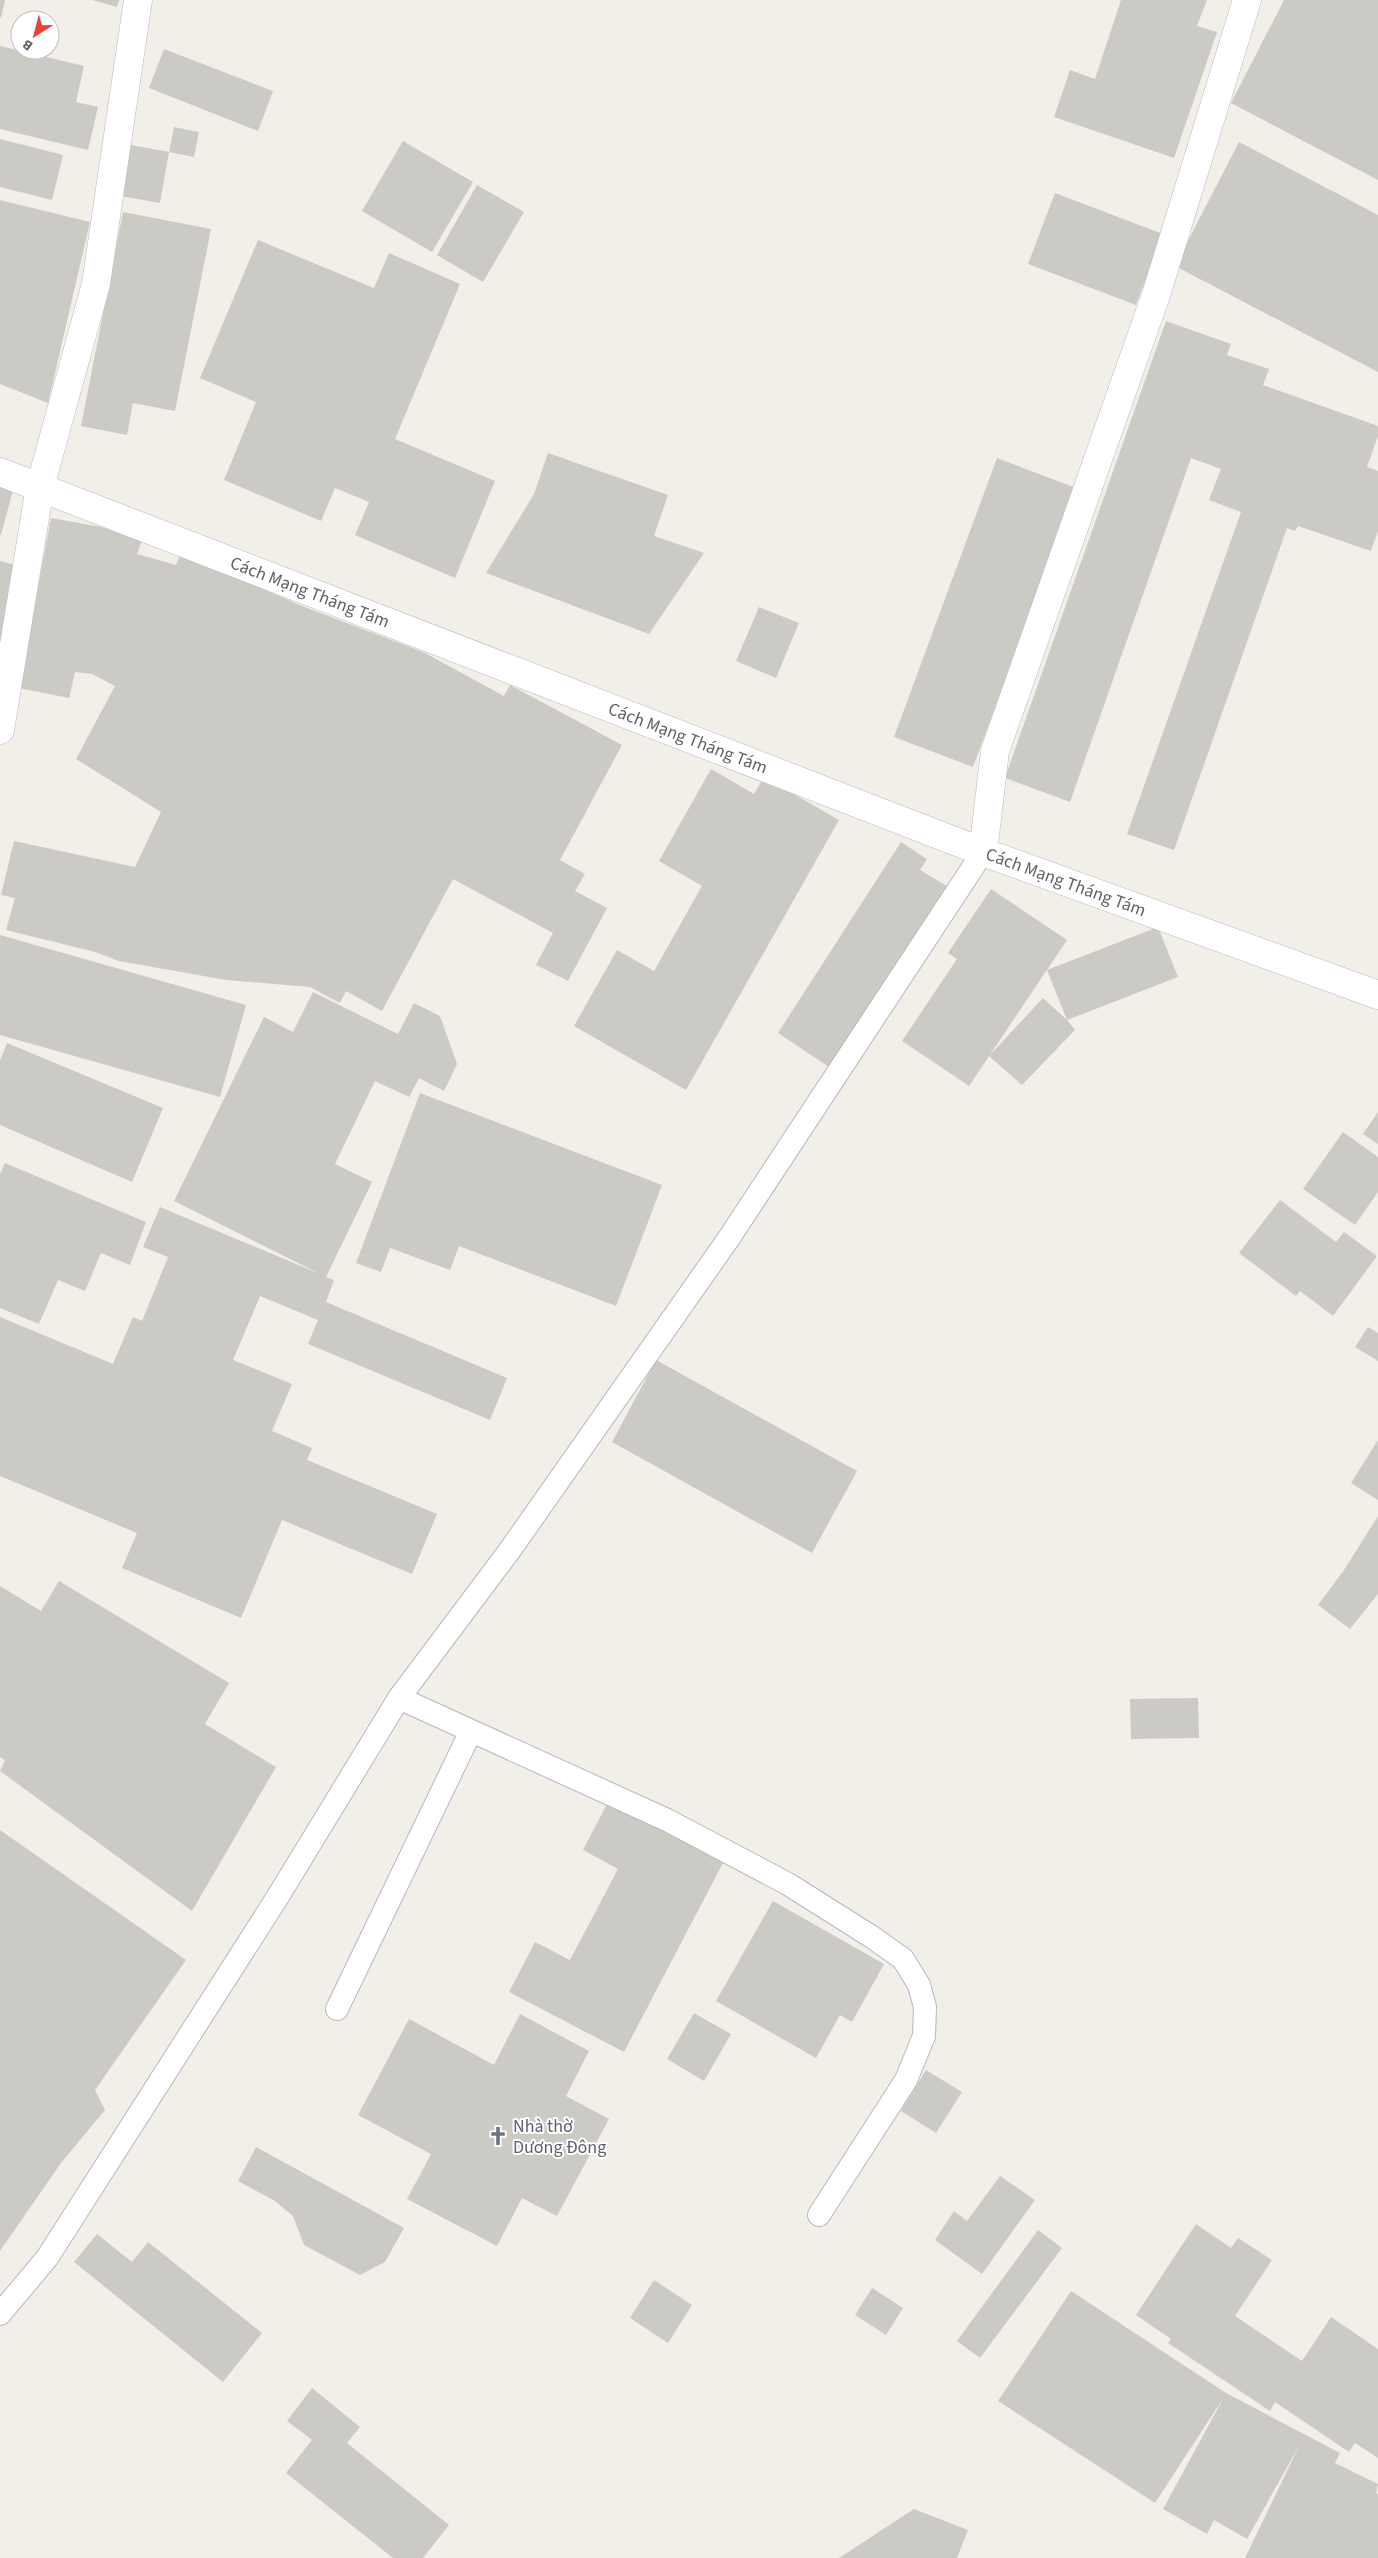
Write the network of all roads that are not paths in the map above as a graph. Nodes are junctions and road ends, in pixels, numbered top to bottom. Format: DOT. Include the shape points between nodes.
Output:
graph roads {
  1 [pos="138,0"];
  2 [pos="1248,0"];
  3 [pos="0,472"];
  4 [pos="40,487"];
  5 [pos="0,730"];
  6 [pos="984,852"];
  7 [pos="1378,995"];
  8 [pos="399,1698"];
  9 [pos="472,1731"];
  10 [pos="336,2009"];
  11 [pos="819,2215"];
  12 [pos="0,2314"];
  1 -- 4 [label="street" via="96,284"];
  2 -- 6 [label="street" via="1156,295 995,751"];
  3 -- 4 [label="street, Cách Mạng Tháng Tám"];
  4 -- 5 [label="street"];
  4 -- 6 [label="street, Cách Mạng Tháng Tám"];
  6 -- 7 [label="street, Cách Mạng Tháng Tám"];
  6 -- 8 [label="lane" via="729,1238 510,1550"];
  8 -- 9 [label="lane"];
  8 -- 12 [label="lane" via="277,1898 47,2258"];
  9 -- 10 [label="lane"];
  9 -- 11 [label="lane" via="668,1820 788,1884 903,1959 919,1985 924,2007 924,2036 906,2080"];
}
